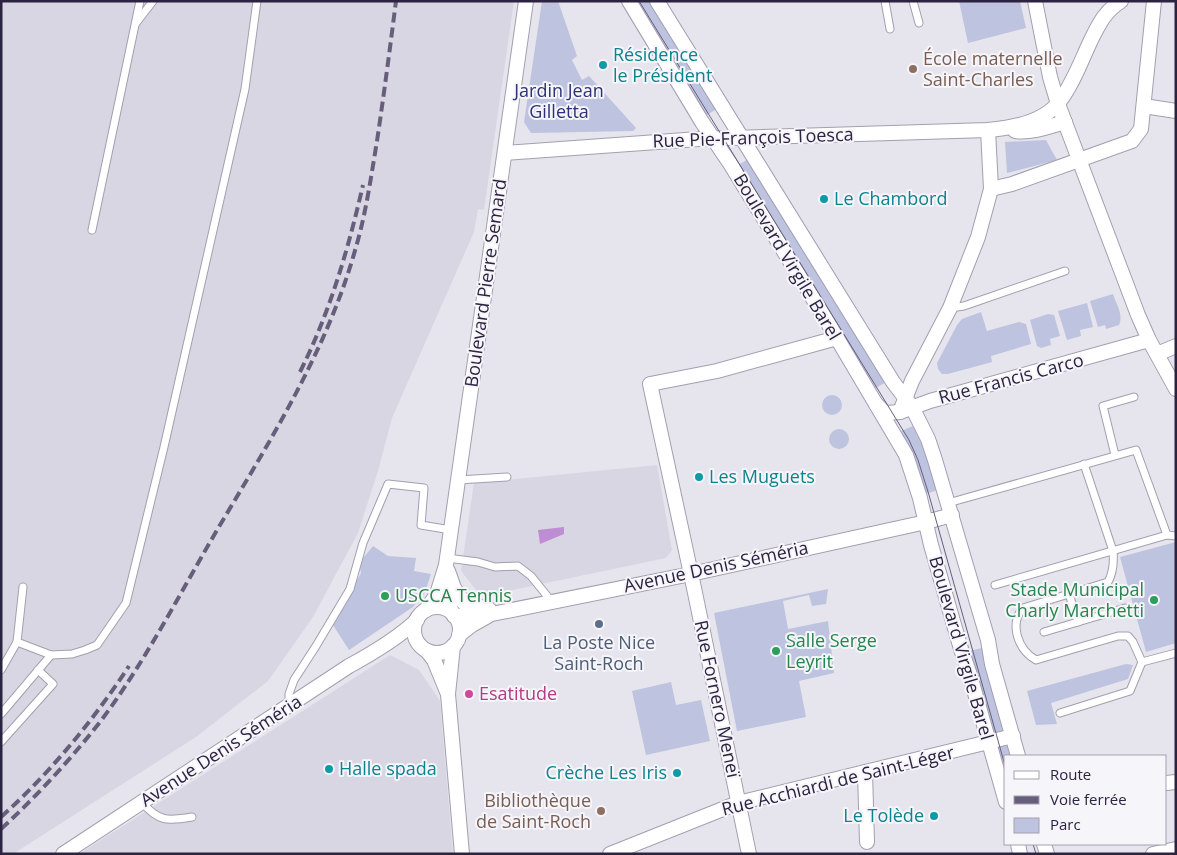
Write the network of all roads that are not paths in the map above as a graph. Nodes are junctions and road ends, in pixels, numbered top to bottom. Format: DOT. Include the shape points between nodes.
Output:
graph roads {
  1 [pos="140,1"];
  2 [pos="153,1"];
  3 [pos="257,1"];
  4 [pos="526,1"];
  5 [pos="629,1"];
  6 [pos="657,1"];
  7 [pos="885,1"];
  8 [pos="913,1"];
  9 [pos="1035,1"];
  10 [pos="1122,1"];
  11 [pos="1154,1"];
  12 [pos="918,23"];
  13 [pos="134,26"];
  14 [pos="890,29"];
  15 [pos="1058,104"];
  16 [pos="1144,106"];
  17 [pos="1176,111"];
  18 [pos="1065,122"];
  19 [pos="995,129"];
  20 [pos="742,138"];
  21 [pos="713,139"];
  22 [pos="505,153"];
  23 [pos="1080,160"];
  24 [pos="991,189"];
  25 [pos="92,230"];
  26 [pos="1064,271"];
  27 [pos="950,308"];
  28 [pos="837,338"];
  29 [pos="1149,340"];
  30 [pos="1176,346"];
  31 [pos="1157,354"];
  32 [pos="1176,389"];
  33 [pos="1134,397"];
  34 [pos="876,404"];
  35 [pos="906,406"];
  36 [pos="1115,455"];
  37 [pos="1084,464"];
  38 [pos="506,477"];
  39 [pos="458,480"];
  40 [pos="950,509"];
  41 [pos="926,522"];
  42 [pos="451,530"];
  43 [pos="1167,535"];
  44 [pos="1176,536"];
  45 [pos="1113,551"];
  46 [pos="447,561"];
  47 [pos="691,574"];
  48 [pos="995,585"];
  49 [pos="23,586"];
  50 [pos="1069,594"];
  51 [pos="552,602"];
  52 [pos="1125,608"];
  53 [pos="507,611"];
  54 [pos="453,614"];
  55 [pos="492,614"];
  56 [pos="421,615"];
  57 [pos="1078,622"];
  58 [pos="1044,632"];
  59 [pos="456,640"];
  60 [pos="16,642"];
  61 [pos="379,649"];
  62 [pos="424,649"];
  63 [pos="1176,653"];
  64 [pos="51,655"];
  65 [pos="1142,662"];
  66 [pos="1,670"];
  67 [pos="38,670"];
  68 [pos="448,694"];
  69 [pos="289,707"];
  70 [pos="1060,713"];
  71 [pos="1,714"];
  72 [pos="1013,736"];
  73 [pos="1,742"];
  74 [pos="989,743"];
  75 [pos="1018,755"];
  76 [pos="865,772"];
  77 [pos="1004,795"];
  78 [pos="142,802"];
  79 [pos="738,803"];
  80 [pos="192,817"];
  81 [pos="867,842"];
  82 [pos="1176,849"];
  83 [pos="63,854"];
  84 [pos="462,854"];
  85 [pos="610,854"];
  86 [pos="748,854"];
  87 [pos="1152,854"];
  1 -- 13 [label="lane"];
  2 -- 13 [label="lane"];
  3 -- 64 [label="lane" via="245,89 227,173 126,602 97,645 72,654"];
  4 -- 22 [label="street, Boulevard Pierre Semard"];
  5 -- 21 [label="street, Boulevard Virgile Barel"];
  6 -- 20 [label="street, Boulevard Virgile Barel"];
  7 -- 14 [label="lane"];
  8 -- 12 [label="lane"];
  9 -- 15 [label="street"];
  10 -- 15 [label="street" via="1101,18"];
  11 -- 16 [label="street"];
  13 -- 25 [label="lane"];
  15 -- 18 [label="street"];
  15 -- 19 [label="street" via="1023,124"];
  16 -- 17 [label="street"];
  16 -- 23 [label="street" via="1141,129 1132,141"];
  18 -- 19 [label="street" via="1024,132"];
  18 -- 23 [label="street"];
  19 -- 20 [label="street, Rue Pie-François Toesca"];
  19 -- 24 [label="street"];
  20 -- 21 [label="street, Rue Pie-François Toesca"];
  20 -- 35 [label="street, Boulevard Virgile Barel"];
  21 -- 22 [label="street, Rue Pie-François Toesca"];
  21 -- 28 [label="street, Boulevard Virgile Barel"];
  22 -- 39 [label="street, Boulevard Pierre Semard"];
  23 -- 24 [label="street"];
  23 -- 29 [label="street"];
  24 -- 27 [label="street" via="978,237"];
  26 -- 27 [label="lane"];
  27 -- 35 [label="street" via="912,381"];
  28 -- 34 [label="street, Boulevard Virgile Barel"];
  28 -- 47 [label="street, Rue Fornero Meneï" via="717,371 650,384"];
  29 -- 31 [label="street"];
  29 -- 35 [label="street, Rue Francis Carco"];
  30 -- 31 [label="street"];
  31 -- 32 [label="street"];
  33 -- 36 [label="lane" via="1103,406"];
  34 -- 35 [label="street" via="885,413"];
  34 -- 41 [label="street, Boulevard Virgile Barel" via="906,455"];
  35 -- 40 [label="street, Boulevard Virgile Barel" via="928,439"];
  36 -- 37 [label="lane"];
  36 -- 43 [label="lane" via="1136,450"];
  37 -- 40 [label="lane"];
  37 -- 45 [label="lane"];
  38 -- 39 [label="lane"];
  39 -- 42 [label="street, Boulevard Pierre Semard"];
  40 -- 41 [label="street"];
  40 -- 72 [label="street, Boulevard Virgile Barel"];
  41 -- 47 [label="street, Avenue Denis Séméria"];
  41 -- 74 [label="street, Boulevard Virgile Barel"];
  42 -- 46 [label="street, Boulevard Pierre Semard"];
  42 -- 69 [label="lane" via="421,525 424,488 388,484 363,543 350,590 294,680 288,694"];
  43 -- 44 [label="lane"];
  43 -- 45 [label="lane"];
  45 -- 48 [label="lane"];
  45 -- 50 [label="lane" via="1108,582"];
  46 -- 51 [label="lane" via="478,562 495,568 518,566 531,576"];
  46 -- 53 [label="street, Avenue Denis Séméria" via="454,588 464,603"];
  46 -- 54 [label="street, Boulevard Pierre Semard" via="448,598"];
  46 -- 56 [label="street, Boulevard Pierre Semard" via="436,594"];
  47 -- 51 [label="street, Avenue Denis Séméria"];
  47 -- 79 [label="street, Rue Fornero Meneï"];
  49 -- 60 [label="lane"];
  50 -- 57 [label="lane"];
  50 -- 65 [label="lane" via="1024,608 1017,616 1017,634 1027,655 1036,660 1118,636 1128,636"];
  51 -- 53 [label="street, Avenue Denis Séméria"];
  52 -- 57 [label="lane"];
  53 -- 55 [label="street, Avenue Denis Séméria"];
  54 -- 55 [label="street, Avenue Denis Séméria"];
  54 -- 56 [label="street" via="439,608"];
  54 -- 59 [label="street" via="459,625"];
  55 -- 59 [label="street, Avenue Denis Séméria" via="472,625"];
  56 -- 61 [label="street, Avenue Denis Séméria"];
  56 -- 62 [label="street" via="414,636"];
  57 -- 58 [label="lane"];
  59 -- 62 [label="street" via="441,653"];
  59 -- 68 [label="street"];
  60 -- 64 [label="lane"];
  60 -- 66 [label="lane"];
  61 -- 62 [label="street, Avenue Denis Séméria" via="404,645"];
  61 -- 69 [label="street, Avenue Denis Séméria"];
  62 -- 68 [label="street" via="437,667"];
  63 -- 65 [label="lane"];
  64 -- 67 [label="lane"];
  65 -- 70 [label="lane" via="1130,691"];
  67 -- 71 [label="lane"];
  67 -- 73 [label="lane" via="53,684"];
  68 -- 84 [label="street"];
  69 -- 78 [label="street, Avenue Denis Séméria"];
  72 -- 74 [label="street, Rue Acchiardi de Saint-Léger"];
  72 -- 75 [label="street, Boulevard Virgile Barel"];
  74 -- 76 [label="street, Rue Acchiardi de Saint-Léger"];
  74 -- 77 [label="street, Boulevard Virgile Barel"];
  76 -- 79 [label="street, Rue Acchiardi de Saint-Léger"];
  76 -- 81 [label="street"];
  78 -- 80 [label="lane" via="150,812 170,821"];
  78 -- 83 [label="street, Avenue Denis Séméria"];
  79 -- 85 [label="street, Rue Acchiardi de Saint-Léger"];
  79 -- 86 [label="street, Rue Fornero Meneï"];
  82 -- 87 [label="street"];
}
